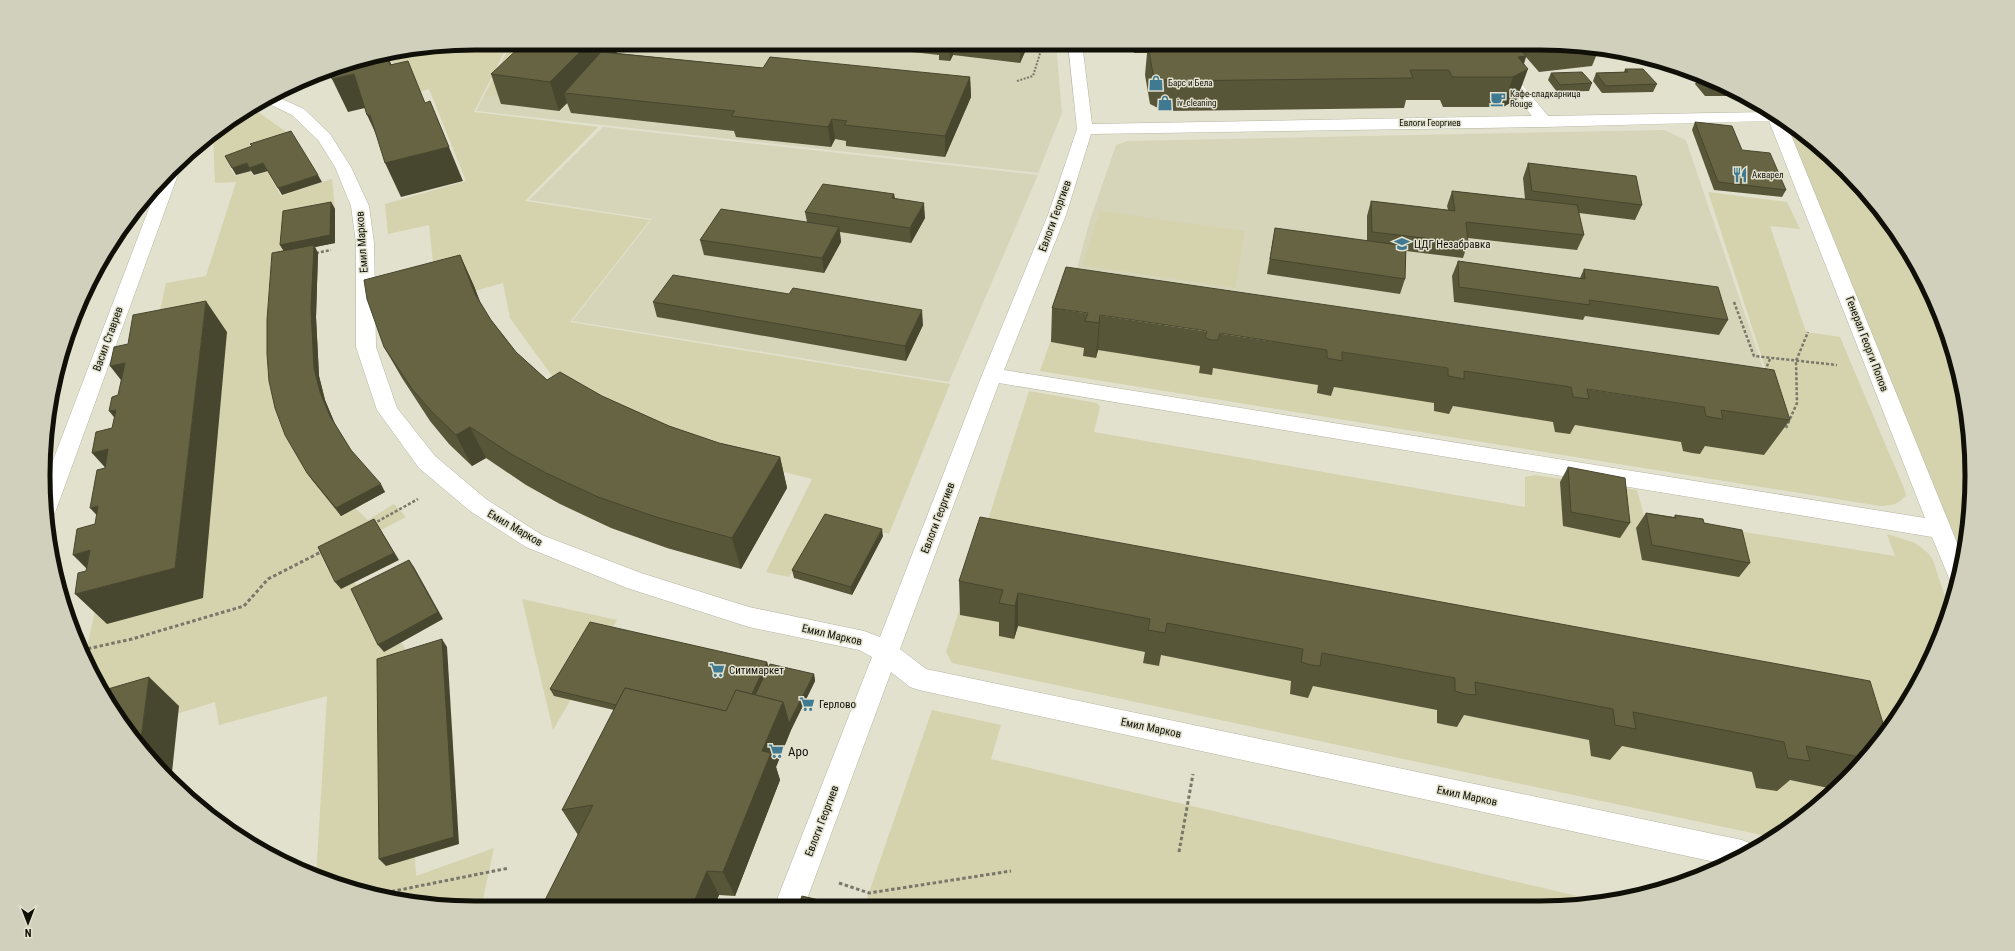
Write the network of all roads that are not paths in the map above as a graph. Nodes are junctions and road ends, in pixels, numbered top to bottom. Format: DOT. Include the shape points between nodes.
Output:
graph roads {
  1 [pos="1076,50"];
  2 [pos="1490,55"];
  3 [pos="274,101"];
  4 [pos="1765,115"];
  5 [pos="1546,122"];
  6 [pos="1779,124"];
  7 [pos="1085,129"];
  8 [pos="166,184"];
  9 [pos="992,375"];
  10 [pos="51,495"];
  11 [pos="1941,530"];
  12 [pos="1955,567"];
  13 [pos="886,653"];
  14 [pos="1736,853"];
  15 [pos="791,901"];
  1 -- 7 [label="street, Евлоги Георгиев"];
  2 -- 5 [label="street"];
  3 -- 13 [label="street, Емил Марков" via="298,112 324,137 343,167 360,206 365,243 366,347 387,410 427,462 478,505 534,541 628,578 749,617 864,641"];
  4 -- 5 [label="street, Евлоги Георгиев"];
  5 -- 7 [label="street, Евлоги Георгиев"];
  6 -- 11 [label="street, Генерал Георги Попов"];
  7 -- 9 [label="street, Евлоги Георгиев" via="1057,215"];
  8 -- 10 [label="street, Васил Ставрев"];
  9 -- 11 [label="street"];
  9 -- 13 [label="street, Евлоги Георгиев"];
  11 -- 12 [label="street, Генерал Георги Попов"];
  13 -- 14 [label="street, Емил Марков" via="919,679"];
  13 -- 15 [label="street, Евлоги Георгиев"];
}
